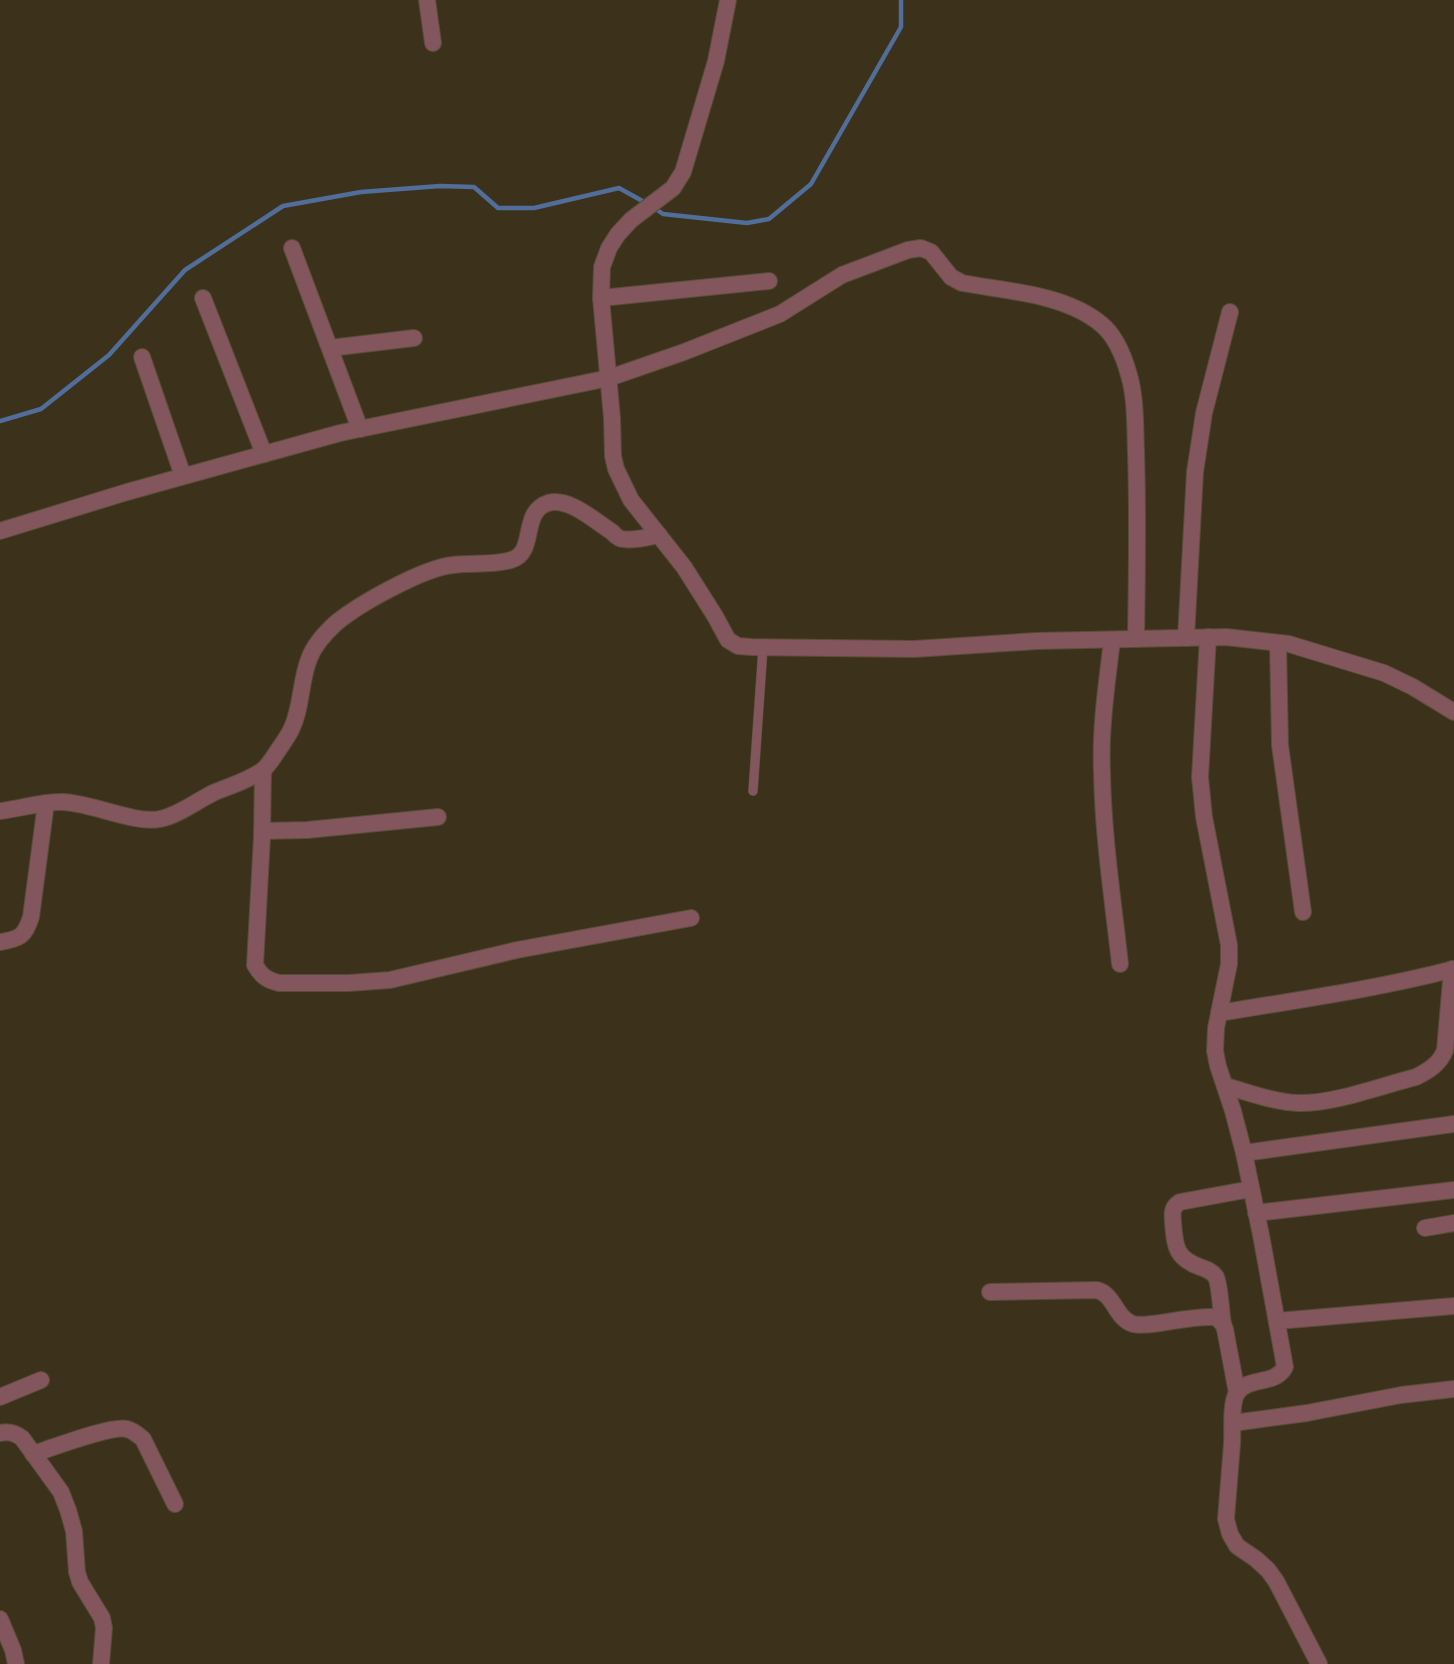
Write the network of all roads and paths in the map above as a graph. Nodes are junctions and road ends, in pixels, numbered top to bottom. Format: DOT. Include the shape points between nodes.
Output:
graph roads {
  1 [pos="427,0"];
  2 [pos="728,0"];
  3 [pos="433,43"];
  4 [pos="292,248"];
  5 [pos="769,281"];
  6 [pos="203,298"];
  7 [pos="601,298"];
  8 [pos="1230,312"];
  9 [pos="414,338"];
  10 [pos="330,348"];
  11 [pos="142,357"];
  12 [pos="609,378"];
  13 [pos="360,429"];
  14 [pos="264,454"];
  15 [pos="183,476"];
  16 [pos="0,531"];
  17 [pos="659,535"];
  18 [pos="1208,637"];
  19 [pos="1186,638"];
  20 [pos="1136,639"];
  21 [pos="1112,640"];
  22 [pos="1278,643"];
  23 [pos="763,648"];
  24 [pos="1454,712"];
  25 [pos="263,770"];
  26 [pos="753,790"];
  27 [pos="46,803"];
  28 [pos="0,811"];
  29 [pos="438,817"];
  30 [pos="262,831"];
  31 [pos="1303,912"];
  32 [pos="691,918"];
  33 [pos="0,942"];
  34 [pos="1120,964"];
  35 [pos="1453,969"];
  36 [pos="1219,1013"];
  37 [pos="1225,1086"];
  38 [pos="1454,1125"];
  39 [pos="1244,1153"];
  40 [pos="1251,1189"];
  41 [pos="1454,1190"];
  42 [pos="1256,1213"];
  43 [pos="1454,1223"];
  44 [pos="1425,1228"];
  45 [pos="990,1292"];
  46 [pos="1454,1306"];
  47 [pos="1277,1321"];
  48 [pos="1223,1324"];
  49 [pos="41,1380"];
  50 [pos="1454,1389"];
  51 [pos="1237,1393"];
  52 [pos="0,1397"];
  53 [pos="1233,1424"];
  54 [pos="0,1433"];
  55 [pos="33,1454"];
  56 [pos="175,1504"];
  57 [pos="0,1619"];
  58 [pos="10,1655"];
  59 [pos="101,1664"];
  60 [pos="1319,1664"];
  1 -- 3 [label="street"];
  2 -- 7 [label="street" via="716,61 683,172 673,188 618,234 602,267"];
  4 -- 10 [label="street"];
  5 -- 7 [label="street"];
  6 -- 14 [label="street"];
  7 -- 12 [label="street"];
  8 -- 19 [label="street" via="1203,413 1195,472"];
  9 -- 10 [label="street"];
  10 -- 13 [label="street"];
  11 -- 15 [label="street"];
  12 -- 13 [label="street"];
  12 -- 17 [label="street" via="616,469 631,501"];
  12 -- 20 [label="street" via="780,314 843,275 921,248 931,252 951,277 962,283 1049,298 1082,312 1102,324 1114,338 1130,377 1138,508"];
  13 -- 14 [label="street"];
  14 -- 15 [label="street"];
  15 -- 16 [label="street"];
  17 -- 23 [label="street" via="684,567 728,640 738,646"];
  17 -- 25 [label="street" via="621,539 573,506 547,504 535,511 526,545 514,560 432,569 358,608 316,644 308,660 292,729"];
  18 -- 19 [label="street"];
  18 -- 22 [label="street"];
  18 -- 36 [label="street" via="1200,777 1229,945"];
  19 -- 20 [label="street"];
  20 -- 21 [label="street"];
  21 -- 23 [label="street" via="914,649"];
  21 -- 34 [label="street" via="1102,772"];
  22 -- 24 [label="street" via="1384,673"];
  22 -- 31 [label="street" via="1280,745"];
  23 -- 26 [label="lane"];
  25 -- 27 [label="street" via="161,819 144,820 84,805"];
  25 -- 30 [label="street"];
  27 -- 28 [label="street"];
  27 -- 33 [label="street" via="31,917 20,938"];
  29 -- 30 [label="street"];
  30 -- 32 [label="street" via="255,965 268,980 390,980 517,950"];
  35 -- 36 [label="street" via="1338,994"];
  35 -- 37 [label="street" via="1445,1050 1442,1058 1416,1077 1309,1102 1282,1101"];
  36 -- 37 [label="street" via="1215,1051"];
  37 -- 39 [label="street"];
  38 -- 39 [label="street"];
  39 -- 40 [label="street"];
  40 -- 42 [label="street"];
  40 -- 48 [label="street" via="1180,1202 1173,1210 1179,1253 1217,1279"];
  41 -- 42 [label="street"];
  42 -- 47 [label="street"];
  43 -- 44 [label="street"];
  45 -- 48 [label="street" via="1097,1290 1108,1296 1122,1317 1134,1324 1216,1317"];
  46 -- 47 [label="street"];
  47 -- 51 [label="street" via="1285,1367 1270,1379 1246,1385"];
  48 -- 51 [label="street"];
  49 -- 52 [label="street"];
  50 -- 53 [label="street"];
  51 -- 53 [label="street"];
  53 -- 60 [label="street" via="1226,1519 1230,1534 1237,1546 1256,1559 1276,1581"];
  54 -- 55 [label="street" via="15,1433"];
  55 -- 56 [label="street" via="111,1429 126,1428 143,1439"];
  55 -- 59 [label="street" via="61,1492 68,1510 74,1531 76,1572 102,1618"];
  57 -- 58 [label="street"];
}
